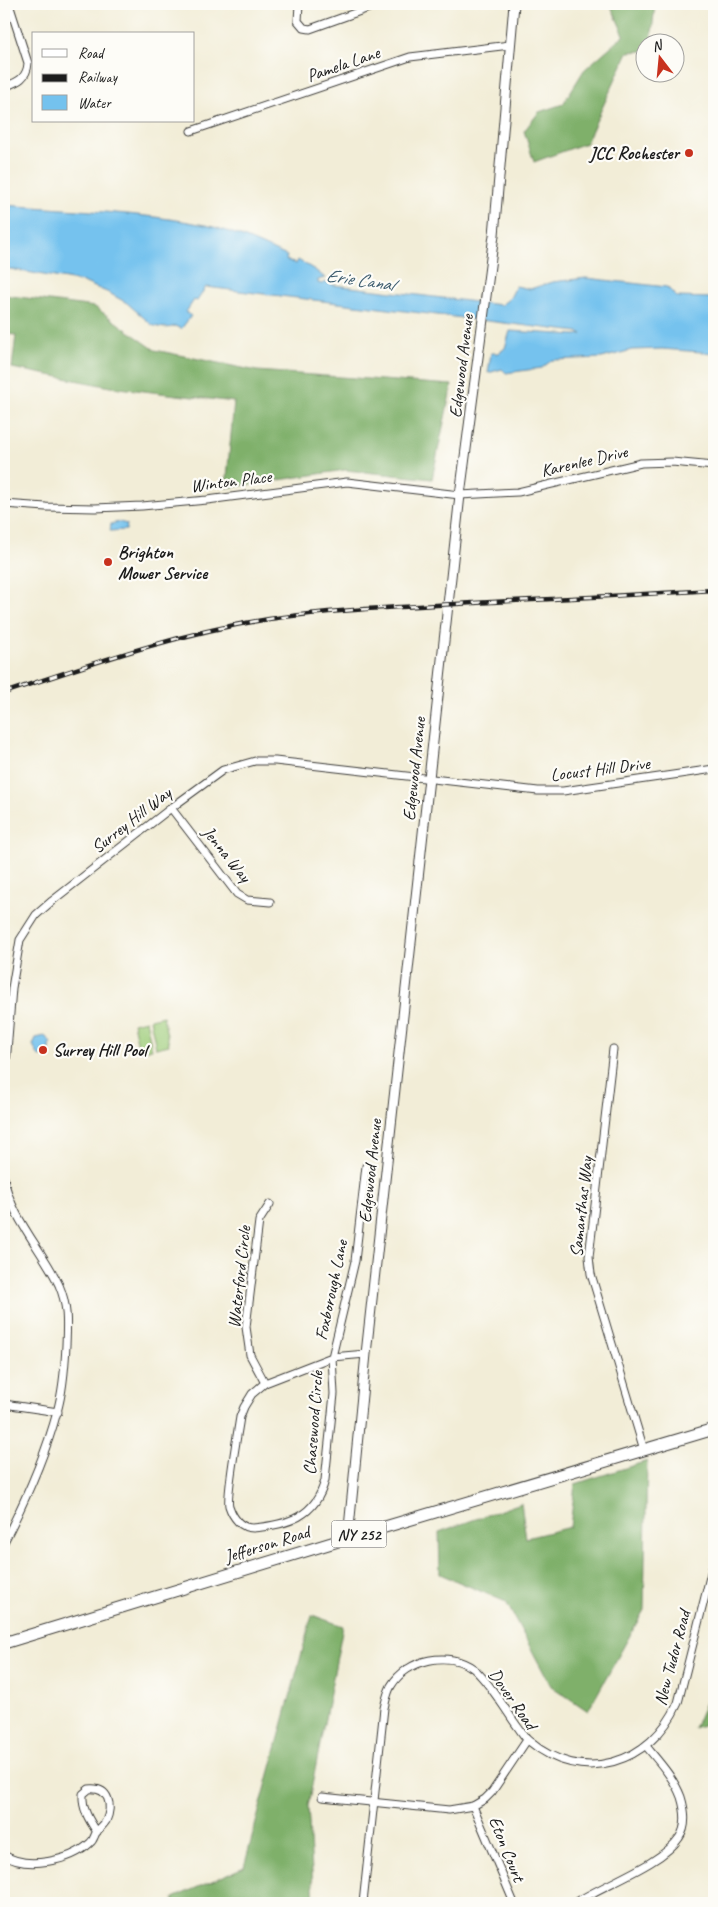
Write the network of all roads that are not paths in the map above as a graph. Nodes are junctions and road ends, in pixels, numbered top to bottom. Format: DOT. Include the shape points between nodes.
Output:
graph roads {
  1 [pos="9,4"];
  2 [pos="299,4"];
  3 [pos="380,4"];
  4 [pos="514,4"];
  5 [pos="510,45"];
  6 [pos="4,87"];
  7 [pos="191,131"];
  8 [pos="714,466"];
  9 [pos="460,495"];
  10 [pos="4,504"];
  11 [pos="714,769"];
  12 [pos="430,778"];
  13 [pos="171,808"];
  14 [pos="270,902"];
  15 [pos="613,1049"];
  16 [pos="4,1089"];
  17 [pos="366,1166"];
  18 [pos="4,1178"];
  19 [pos="270,1204"];
  20 [pos="366,1354"];
  21 [pos="332,1357"];
  22 [pos="265,1383"];
  23 [pos="4,1404"];
  24 [pos="58,1412"];
  25 [pos="714,1429"];
  26 [pos="644,1450"];
  27 [pos="348,1538"];
  28 [pos="4,1542"];
  29 [pos="714,1560"];
  30 [pos="4,1643"];
  31 [pos="527,1740"];
  32 [pos="646,1746"];
  33 [pos="322,1797"];
  34 [pos="374,1803"];
  35 [pos="473,1806"];
  36 [pos="97,1832"];
  37 [pos="4,1855"];
  38 [pos="363,1903"];
  39 [pos="514,1903"];
  40 [pos="575,1903"];
  1 -- 6 [label="street" via="28,70 18,82"];
  2 -- 3 [label="street" via="298,21 310,29"];
  4 -- 5 [label="street, Edgewood Avenue"];
  5 -- 7 [label="street, Pamela Lane" via="410,56"];
  5 -- 9 [label="street, Edgewood Avenue" via="500,176"];
  8 -- 9 [label="street, Karenlee Drive" via="641,463 518,492"];
  9 -- 10 [label="street, Winton Place" via="347,482 142,506 95,508"];
  9 -- 12 [label="street, Edgewood Avenue"];
  11 -- 12 [label="street, Locust Hill Drive" via="563,791"];
  12 -- 13 [label="street, Surrey Hill Way" via="255,761 223,770"];
  12 -- 20 [label="street, Edgewood Avenue"];
  13 -- 14 [label="street, Jenna Way" via="238,894 247,900"];
  13 -- 16 [label="street, Surrey Hill Way" via="52,901 36,915 20,940 12,988"];
  15 -- 26 [label="street, Samanthas Way" via="589,1257 592,1279"];
  17 -- 21 [label="street, Foxborough Lane" via="355,1261"];
  18 -- 24 [label="street" via="16,1212 50,1269 66,1304 64,1373"];
  19 -- 22 [label="street, Waterford Circle" via="259,1222 246,1327 250,1355"];
  20 -- 21 [label="street, Foxborough Lane"];
  20 -- 27 [label="street, Edgewood Avenue"];
  21 -- 22 [label="street, Chasewood Circle"];
  21 -- 22 [label="street, Chasewood Circle" via="334,1394 321,1493 302,1516 249,1528 238,1522 228,1503 240,1417 252,1394"];
  23 -- 24 [label="street"];
  24 -- 28 [label="street" via="40,1463"];
  25 -- 26 [label="main road, Jefferson Road / NY 252"];
  26 -- 27 [label="main road, Jefferson Road / NY 252"];
  27 -- 30 [label="main road, Jefferson Road / NY 252"];
  29 -- 32 [label="street, New Tudor Road" via="678,1703 663,1730"];
  31 -- 32 [label="street, New Tudor Road" via="557,1759 583,1766 605,1764"];
  31 -- 34 [label="street, Dover Road" via="482,1677 463,1663 441,1658 408,1668 391,1685 384,1708"];
  31 -- 35 [label="street, Dover Road" via="492,1792"];
  32 -- 40 [label="street" via="681,1797 684,1819 680,1838 664,1854"];
  33 -- 34 [label="street, Dover Road"];
  34 -- 35 [label="street, Dover Road" via="449,1810"];
  34 -- 38 [label="street"];
  35 -- 39 [label="street, Eton Court"];
  36 -- 36 [label="street" via="83,1803 84,1794 97,1788 109,1802 106,1820"];
  36 -- 37 [label="street" via="90,1843 59,1858 29,1863"];
}
